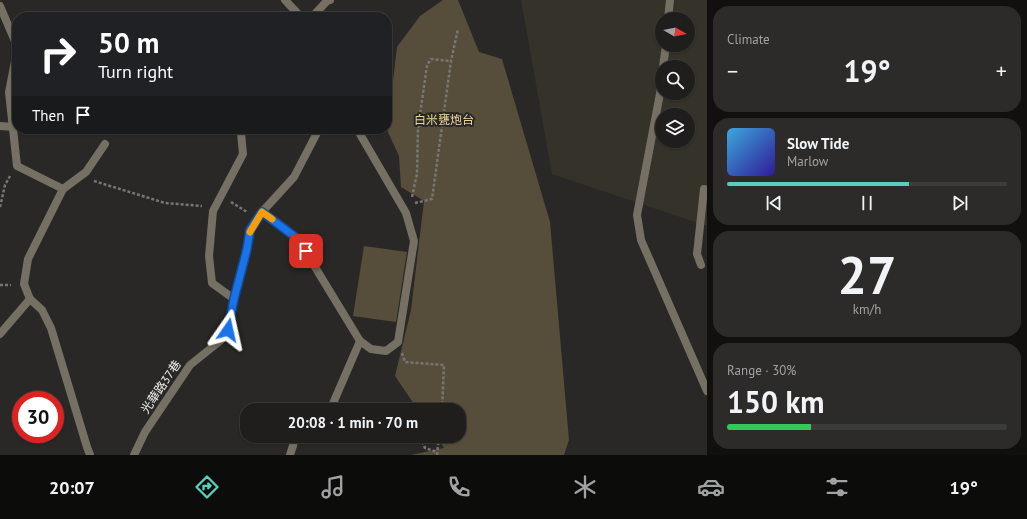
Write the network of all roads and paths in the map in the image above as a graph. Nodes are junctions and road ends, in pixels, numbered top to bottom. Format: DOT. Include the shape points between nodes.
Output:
graph roads {
  1 [pos="4,0"];
  2 [pos="285,0"];
  3 [pos="330,0"];
  4 [pos="670,0"];
  5 [pos="0,5"];
  6 [pos="296,12"];
  7 [pos="317,12"];
  8 [pos="669,12"];
  9 [pos="458,29"];
  10 [pos="12,34"];
  11 [pos="451,61"];
  12 [pos="12,77"];
  13 [pos="659,100"];
  14 [pos="12,122"];
  15 [pos="0,126"];
  16 [pos="12,127"];
  17 [pos="15,134"];
  18 [pos="241,134"];
  19 [pos="316,134"];
  20 [pos="360,134"];
  21 [pos="105,144"];
  22 [pos="17,166"];
  23 [pos="79,177"];
  24 [pos="63,189"];
  25 [pos="707,190"];
  26 [pos="221,196"];
  27 [pos="216,207"];
  28 [pos="0,208"];
  29 [pos="262,212"];
  30 [pos="257,219"];
  31 [pos="701,265"];
  32 [pos="30,299"];
  33 [pos="234,299"];
  34 [pos="0,334"];
  35 [pos="360,341"];
  36 [pos="398,342"];
  37 [pos="707,391"];
  38 [pos="333,403"];
  39 [pos="442,403"];
  40 [pos="294,443"];
  41 [pos="423,443"];
  42 [pos="438,443"];
  43 [pos="437,454"];
  44 [pos="90,455"];
  45 [pos="134,455"];
  46 [pos="290,455"];
  1 -- 5 [label="street"];
  2 -- 6 [label="street"];
  3 -- 7 [label="street"];
  4 -- 8 [label="street"];
  5 -- 10 [label="street"];
  9 -- 11 [label="path"];
  11 -- 11 [label="path" via="431,59 427,65 418,129 417,174 410,204 432,198"];
  12 -- 14 [label="street" via="9,92"];
  13 -- 37 [label="street" via="637,215 641,240"];
  15 -- 16 [label="street"];
  17 -- 22 [label="street"];
  18 -- 26 [label="street" via="243,154"];
  19 -- 29 [label="street, 光華路37巷" via="294,178"];
  20 -- 36 [label="street" via="394,200 406,213 414,241"];
  21 -- 23 [label="street" via="86,172"];
  22 -- 24 [label="street"];
  22 -- 28 [label="path" via="5,185"];
  23 -- 24 [label="street"];
  23 -- 27 [label="path" via="164,203"];
  24 -- 32 [label="street" via="28,259 24,284"];
  25 -- 31 [label="street" via="704,189 697,254"];
  26 -- 27 [label="street"];
  26 -- 30 [label="path"];
  27 -- 33 [label="street" via="213,211 209,256 212,283"];
  29 -- 30 [label="street, 光華路37巷"];
  29 -- 35 [label="street" via="298,239"];
  30 -- 33 [label="street, 光華路37巷" via="250,230"];
  32 -- 34 [label="street"];
  32 -- 44 [label="street" via="42,310 52,328"];
  33 -- 45 [label="street, 光華路37巷" via="228,330 220,341 190,365 145,432"];
  35 -- 36 [label="street" via="371,349 386,351"];
  35 -- 38 [label="street"];
  36 -- 39 [label="path" via="405,362 444,365"];
  40 -- 46 [label="street"];
  41 -- 43 [label="path" via="426,448"];
  42 -- 43 [label="path"];
}
